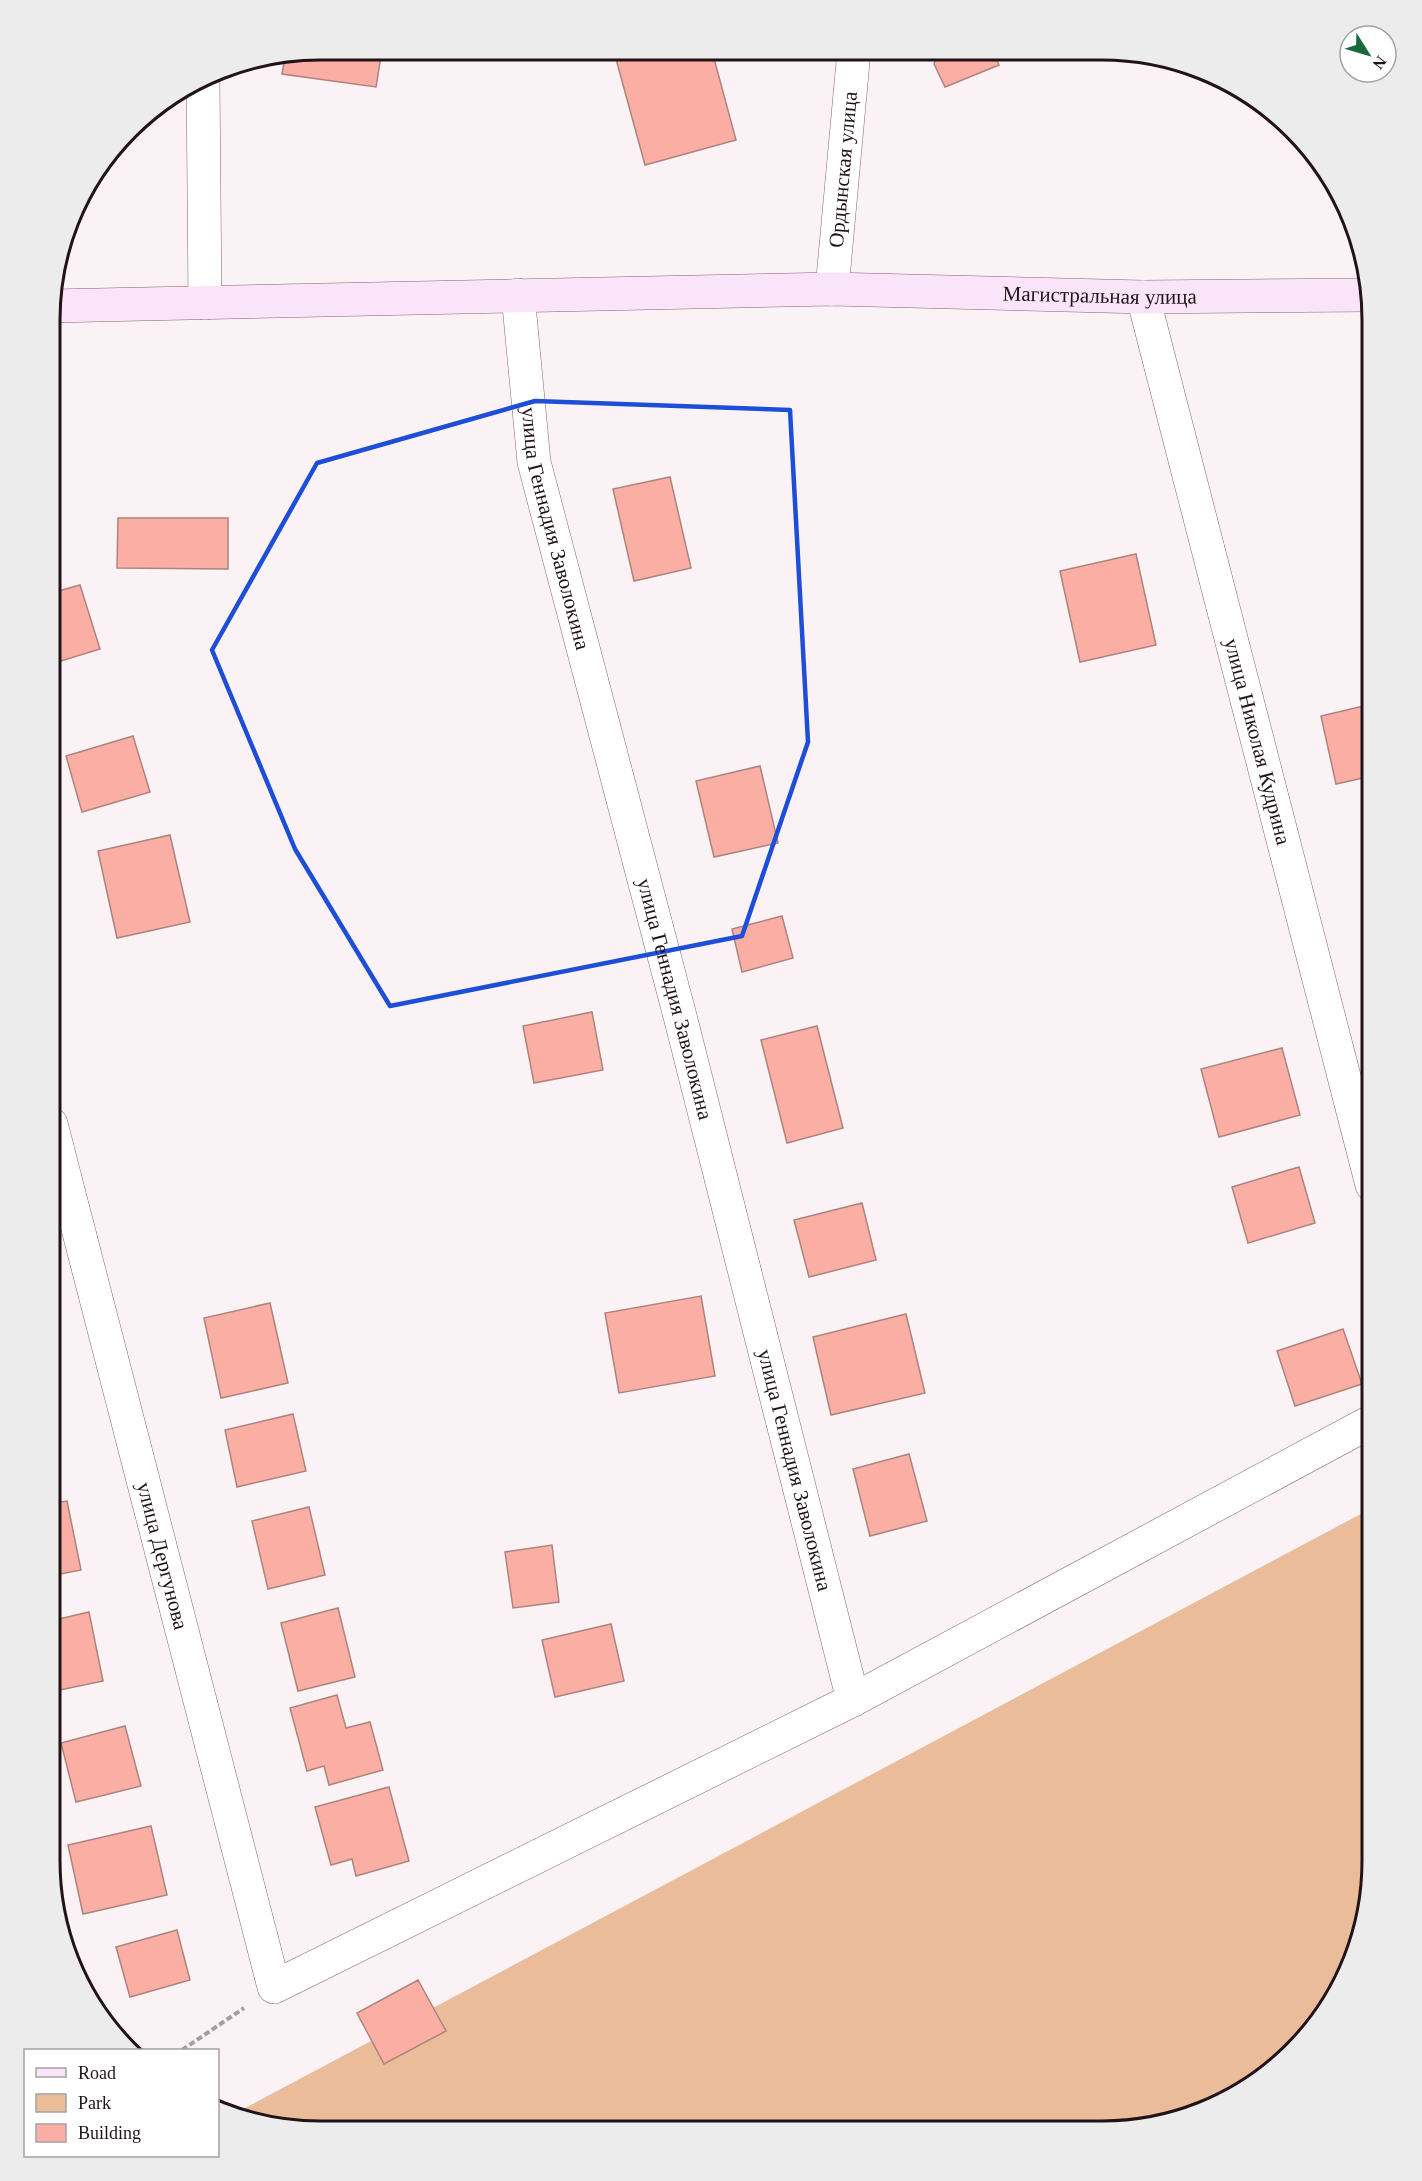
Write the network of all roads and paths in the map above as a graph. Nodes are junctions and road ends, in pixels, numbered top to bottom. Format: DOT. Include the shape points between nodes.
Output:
graph roads {
  1 [pos="853,60"];
  2 [pos="203,88"];
  3 [pos="832,289"];
  4 [pos="518,295"];
  5 [pos="1361,295"];
  6 [pos="1143,297"];
  7 [pos="205,303"];
  8 [pos="61,306"];
  9 [pos="1362,1146"];
  10 [pos="60,1160"];
  11 [pos="1362,1426"];
  12 [pos="853,1700"];
  13 [pos="274,1987"];
  14 [pos="183,2049"];
  1 -- 3 [label="street, Ордынская улица"];
  2 -- 7 [label="street"];
  3 -- 4 [label="main road, Магистральная улица"];
  3 -- 6 [label="main road, Магистральная улица"];
  4 -- 7 [label="main road, Магистральная улица"];
  4 -- 12 [label="street, улица Геннадия Заволокина" via="534,462 681,1020"];
  5 -- 6 [label="main road, Магистральная улица"];
  6 -- 9 [label="street, улица Николая Кудрина"];
  7 -- 8 [label="main road, Магистральная улица"];
  10 -- 13 [label="street, улица Дергунова"];
  11 -- 12 [label="street"];
  12 -- 13 [label="street"];
  13 -- 14 [label="path"];
}
